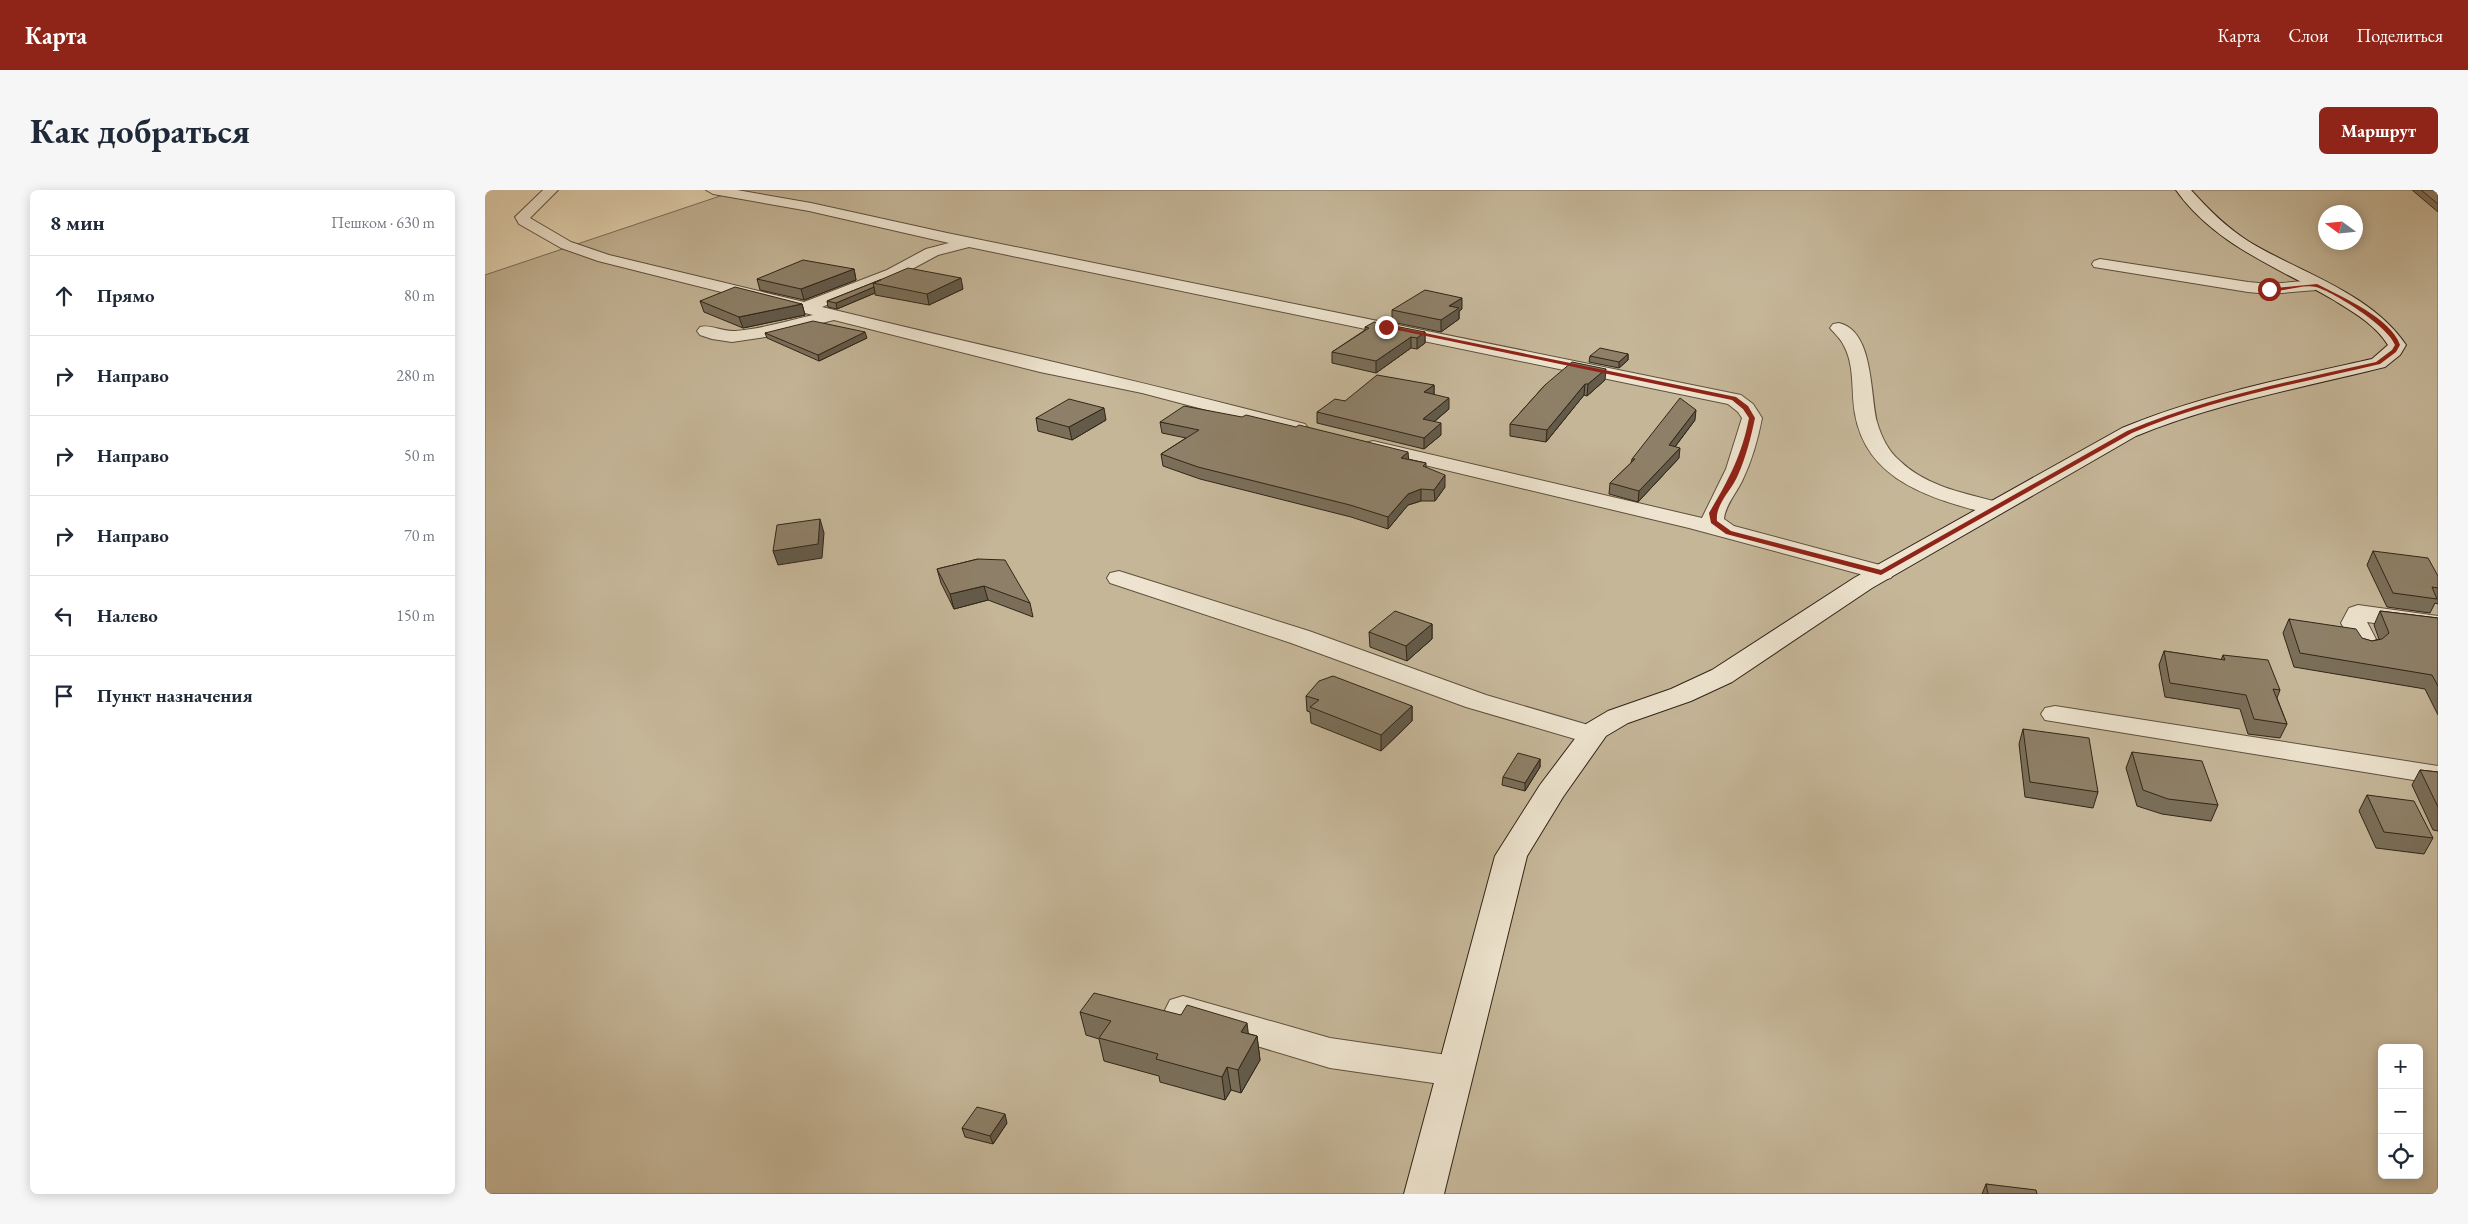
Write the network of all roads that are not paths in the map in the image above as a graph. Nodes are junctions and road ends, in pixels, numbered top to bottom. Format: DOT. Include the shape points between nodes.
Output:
graph roads {
  1 [pos="551,190"];
  2 [pos="713,190"];
  3 [pos="2183,190"];
  4 [pos="971,242"];
  5 [pos="2100,264"];
  6 [pos="2315,285"];
  7 [pos="807,308"];
  8 [pos="841,316"];
  9 [pos="1839,328"];
  10 [pos="706,331"];
  11 [pos="1318,433"];
  12 [pos="1355,442"];
  13 [pos="1994,508"];
  14 [pos="1729,533"];
  15 [pos="1881,572"];
  16 [pos="1119,578"];
  17 [pos="2438,624"];
  18 [pos="2366,645"];
  19 [pos="2055,714"];
  20 [pos="1592,735"];
  21 [pos="2438,775"];
  22 [pos="1183,1010"];
  23 [pos="1454,1071"];
  24 [pos="1425,1194"];
  1 -- 7 [label="street" via="522,217 566,245 604,258"];
  2 -- 4 [label="street" via="811,206 843,216"];
  3 -- 6 [label="street" via="2218,226 2242,244"];
  4 -- 7 [label="street" via="932,252 893,273"];
  4 -- 14 [label="street" via="1734,399 1746,408 1752,418 1735,476 1712,513 1713,521"];
  5 -- 6 [label="street" via="2248,288"];
  6 -- 13 [label="street" via="2378,322 2395,339 2395,351 2378,363 2220,400 2165,417 2129,432"];
  7 -- 8 [label="street"];
  8 -- 10 [label="street" via="735,337"];
  8 -- 11 [label="street"];
  9 -- 13 [label="street" via="1858,353 1871,435 1897,472 1925,488"];
  12 -- 14 [label="street"];
  13 -- 15 [label="street"];
  14 -- 15 [label="street"];
  15 -- 20 [label="street" via="1723,676 1618,717"];
  16 -- 20 [label="street" via="1300,637 1476,701"];
  17 -- 18 [label="street" via="2358,613 2354,623"];
  19 -- 21 [label="street"];
  20 -- 23 [label="street" via="1511,856"];
  22 -- 23 [label="street" via="1330,1053"];
  23 -- 24 [label="street"];
}
